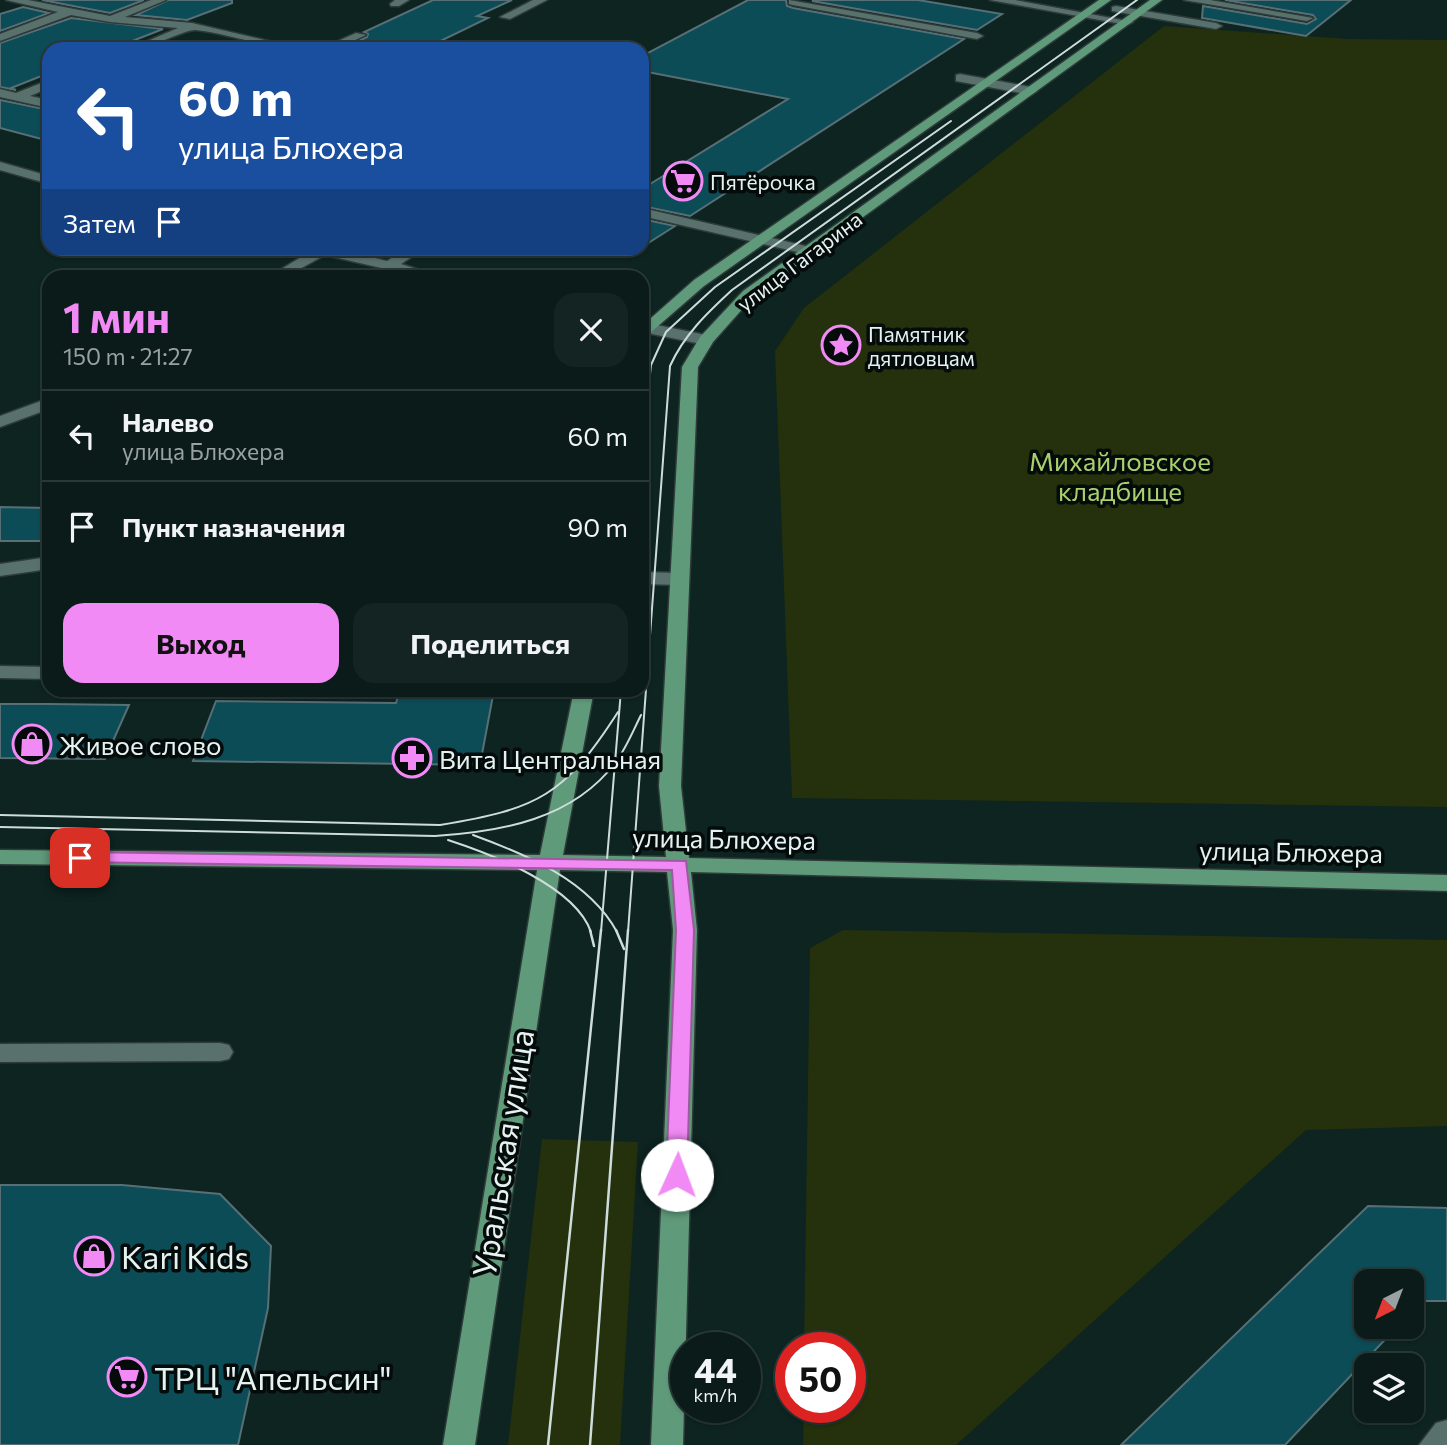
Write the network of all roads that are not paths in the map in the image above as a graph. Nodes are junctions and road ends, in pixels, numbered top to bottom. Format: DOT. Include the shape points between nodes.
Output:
graph roads {
  1 [pos="11,0"];
  2 [pos="161,0"];
  3 [pos="542,0"];
  4 [pos="795,0"];
  5 [pos="995,0"];
  6 [pos="1157,0"];
  7 [pos="1189,0"];
  8 [pos="1101,3"];
  9 [pos="69,12"];
  10 [pos="1084,15"];
  11 [pos="506,17"];
  12 [pos="1133,18"];
  13 [pos="1307,18"];
  14 [pos="110,19"];
  15 [pos="191,26"];
  16 [pos="1216,26"];
  17 [pos="360,35"];
  18 [pos="977,36"];
  19 [pos="0,38"];
  20 [pos="152,42"];
  21 [pos="265,42"];
  22 [pos="343,42"];
  23 [pos="960,78"];
  24 [pos="986,83"];
  25 [pos="42,87"];
  26 [pos="1031,91"];
  27 [pos="0,93"];
  28 [pos="17,97"];
  29 [pos="42,102"];
  30 [pos="0,166"];
  31 [pos="42,178"];
  32 [pos="649,214"];
  33 [pos="760,239"];
  34 [pos="810,251"];
  35 [pos="308,256"];
  36 [pos="347,256"];
  37 [pos="405,256"];
  38 [pos="388,266"];
  39 [pos="286,270"];
  40 [pos="406,270"];
  41 [pos="649,326"];
  42 [pos="649,331"];
  43 [pos="706,340"];
  44 [pos="42,406"];
  45 [pos="0,422"];
  46 [pos="42,564"];
  47 [pos="0,570"];
  48 [pos="649,578"];
  49 [pos="680,579"];
  50 [pos="0,672"];
  51 [pos="42,673"];
  52 [pos="583,697"];
  53 [pos="0,857"];
  54 [pos="551,863"];
  55 [pos="680,865"];
  56 [pos="1447,883"];
  57 [pos="220,1052"];
  58 [pos="0,1053"];
  59 [pos="1447,1433"];
  60 [pos="459,1445"];
  61 [pos="667,1445"];
  62 [pos="1435,1445"];
  1 -- 9 [label="street"];
  2 -- 14 [label="street"];
  3 -- 11 [label="street"];
  4 -- 18 [label="street"];
  5 -- 10 [label="street"];
  6 -- 12 [label="main road, улица Гагарина"];
  7 -- 13 [label="street"];
  8 -- 10 [label="main road, улица Гагарина"];
  8 -- 12 [label="street"];
  9 -- 14 [label="street"];
  9 -- 19 [label="street"];
  10 -- 12 [label="street"];
  10 -- 24 [label="main road, улица Гагарина"];
  12 -- 16 [label="street"];
  12 -- 26 [label="main road, улица Гагарина"];
  14 -- 15 [label="street"];
  15 -- 20 [label="street"];
  15 -- 21 [label="street"];
  17 -- 22 [label="street"];
  23 -- 24 [label="street"];
  24 -- 26 [label="street"];
  24 -- 33 [label="main road, улица Гагарина"];
  25 -- 28 [label="street"];
  26 -- 34 [label="main road, улица Гагарина"];
  27 -- 28 [label="street"];
  28 -- 29 [label="street"];
  30 -- 31 [label="street"];
  32 -- 33 [label="street"];
  33 -- 34 [label="street"];
  33 -- 41 [label="main road, улица Гагарина"];
  34 -- 43 [label="main road, улица Гагарина" via="748,294"];
  35 -- 39 [label="street"];
  36 -- 38 [label="street"];
  37 -- 38 [label="street"];
  38 -- 40 [label="street"];
  42 -- 43 [label="street"];
  43 -- 49 [label="main road, улица Гагарина" via="690,367"];
  44 -- 45 [label="street"];
  46 -- 47 [label="street"];
  48 -- 49 [label="street"];
  49 -- 55 [label="main road, улица Гагарина" via="670,786"];
  50 -- 51 [label="street"];
  52 -- 54 [label="main road"];
  53 -- 54 [label="main road, улица Блюхера"];
  54 -- 55 [label="main road, улица Блюхера"];
  54 -- 60 [label="main road, Уральская улица"];
  55 -- 56 [label="main road, улица Блюхера"];
  55 -- 61 [label="main road" via="685,930"];
  57 -- 58 [label="street"];
  59 -- 62 [label="street"];
}
